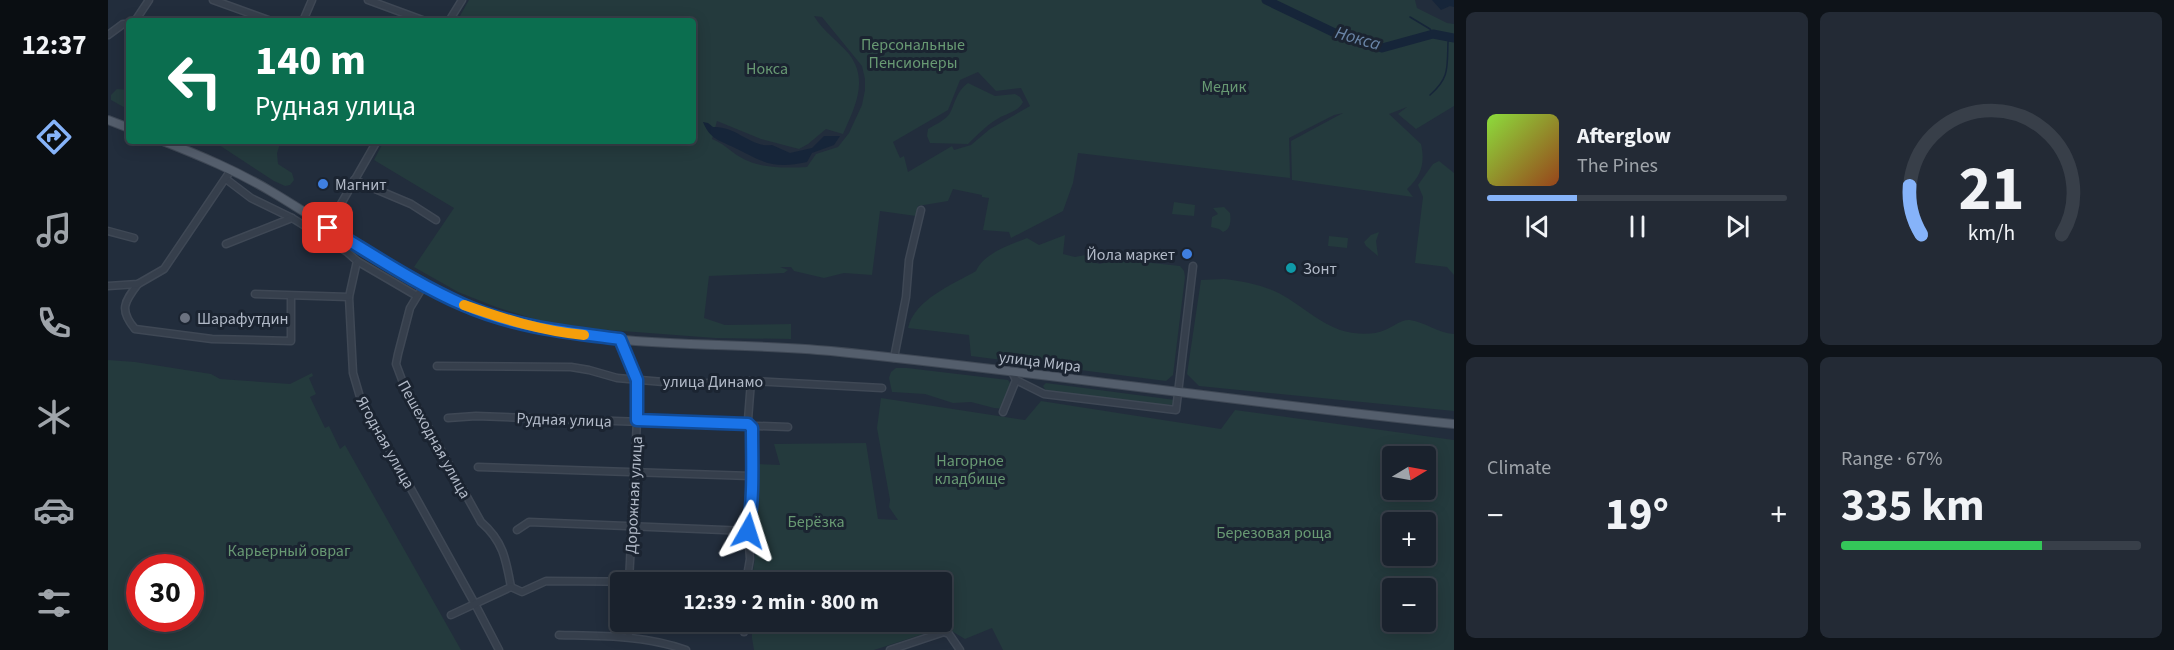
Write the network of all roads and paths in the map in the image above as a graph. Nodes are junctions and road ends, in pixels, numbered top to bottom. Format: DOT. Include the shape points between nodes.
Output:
graph roads {
  1 [pos="150,0"];
  2 [pos="213,0"];
  3 [pos="312,0"];
  4 [pos="368,0"];
  5 [pos="462,0"];
  6 [pos="137,18"];
  7 [pos="263,18"];
  8 [pos="304,18"];
  9 [pos="417,18"];
  10 [pos="451,18"];
  11 [pos="126,24"];
  12 [pos="108,35"];
  13 [pos="108,120"];
  14 [pos="126,127"];
  15 [pos="171,144"];
  16 [pos="375,144"];
  17 [pos="231,170"];
  18 [pos="226,179"];
  19 [pos="354,180"];
  20 [pos="921,210"];
  21 [pos="292,218"];
  22 [pos="436,219"];
  23 [pos="328,228"];
  24 [pos="108,231"];
  25 [pos="322,237"];
  26 [pos="134,238"];
  27 [pos="226,244"];
  28 [pos="357,261"];
  29 [pos="1193,266"];
  30 [pos="138,284"];
  31 [pos="424,285"];
  32 [pos="108,286"];
  33 [pos="255,294"];
  34 [pos="291,296"];
  35 [pos="417,296"];
  36 [pos="349,297"];
  37 [pos="620,339"];
  38 [pos="894,358"];
  39 [pos="437,366"];
  40 [pos="1011,370"];
  41 [pos="637,380"];
  42 [pos="1016,380"];
  43 [pos="751,381"];
  44 [pos="882,388"];
  45 [pos="1178,391"];
  46 [pos="1004,412"];
  47 [pos="448,418"];
  48 [pos="637,420"];
  49 [pos="748,424"];
  50 [pos="1454,424"];
  51 [pos="788,428"];
  52 [pos="478,467"];
  53 [pos="633,473"];
  54 [pos="751,476"];
  55 [pos="631,526"];
  56 [pos="517,530"];
  57 [pos="748,531"];
  58 [pos="629,572"];
  59 [pos="748,572"];
  60 [pos="610,581"];
  61 [pos="511,587"];
  62 [pos="475,604"];
  63 [pos="451,615"];
  64 [pos="628,632"];
  65 [pos="559,635"];
  66 [pos="628,636"];
  67 [pos="499,650"];
  68 [pos="686,650"];
  69 [pos="890,650"];
  70 [pos="960,650"];
  1 -- 6 [label="street"];
  2 -- 7 [label="street"];
  3 -- 8 [label="street"];
  4 -- 9 [label="street"];
  5 -- 10 [label="street"];
  11 -- 12 [label="street"];
  13 -- 14 [label="main road"];
  15 -- 17 [label="main road, улица Мира"];
  16 -- 19 [label="street"];
  17 -- 18 [label="street"];
  17 -- 23 [label="main road, улица Мира"];
  18 -- 21 [label="street" via="251,198"];
  18 -- 30 [label="street" via="164,269"];
  19 -- 22 [label="street"];
  19 -- 23 [label="street"];
  20 -- 38 [label="street"];
  21 -- 25 [label="street"];
  21 -- 27 [label="street"];
  23 -- 25 [label="street"];
  23 -- 31 [label="main road, улица Мира"];
  24 -- 26 [label="street"];
  25 -- 28 [label="street"];
  28 -- 35 [label="street"];
  28 -- 36 [label="street, Ягодная улица"];
  29 -- 45 [label="street"];
  30 -- 32 [label="street"];
  30 -- 34 [label="street" via="127,297 124,310 135,328 212,339 291,341"];
  31 -- 35 [label="street, Пешеходная улица"];
  31 -- 37 [label="main road, улица Мира" via="464,305 511,321"];
  33 -- 34 [label="street"];
  34 -- 36 [label="street"];
  35 -- 61 [label="street, Пешеходная улица" via="396,364 481,522 495,534 507,562"];
  36 -- 62 [label="street, Ягодная улица" via="353,373 360,397"];
  37 -- 38 [label="main road, улица Мира"];
  37 -- 41 [label="street, Дорожная улица"];
  38 -- 40 [label="main road, улица Мира"];
  39 -- 41 [label="street, улица Динамо" via="571,368"];
  40 -- 42 [label="street"];
  40 -- 45 [label="main road, улица Мира"];
  41 -- 43 [label="street, улица Динамо" via="687,384"];
  41 -- 48 [label="street, Дорожная улица"];
  42 -- 45 [label="street" via="1044,394 1176,410"];
  42 -- 46 [label="street"];
  43 -- 44 [label="street, улица Динамо"];
  43 -- 49 [label="street"];
  45 -- 50 [label="main road, улица Мира"];
  47 -- 48 [label="street, Рудная улица"];
  48 -- 49 [label="street, Рудная улица"];
  48 -- 53 [label="street, Дорожная улица"];
  49 -- 51 [label="street, Рудная улица"];
  49 -- 54 [label="street" via="752,428"];
  52 -- 53 [label="street"];
  53 -- 54 [label="street"];
  53 -- 55 [label="street, Дорожная улица"];
  54 -- 57 [label="street"];
  55 -- 56 [label="street" via="529,522"];
  55 -- 57 [label="street"];
  55 -- 58 [label="street, Дорожная улица"];
  57 -- 59 [label="street"];
  60 -- 61 [label="street" via="546,581 522,592"];
  61 -- 62 [label="street"];
  62 -- 63 [label="street"];
  62 -- 67 [label="street, Ягодная улица"];
  64 -- 66 [label="street"];
  65 -- 66 [label="street"];
  66 -- 68 [label="street"];
  69 -- 70 [label="street" via="944,632"];
}
